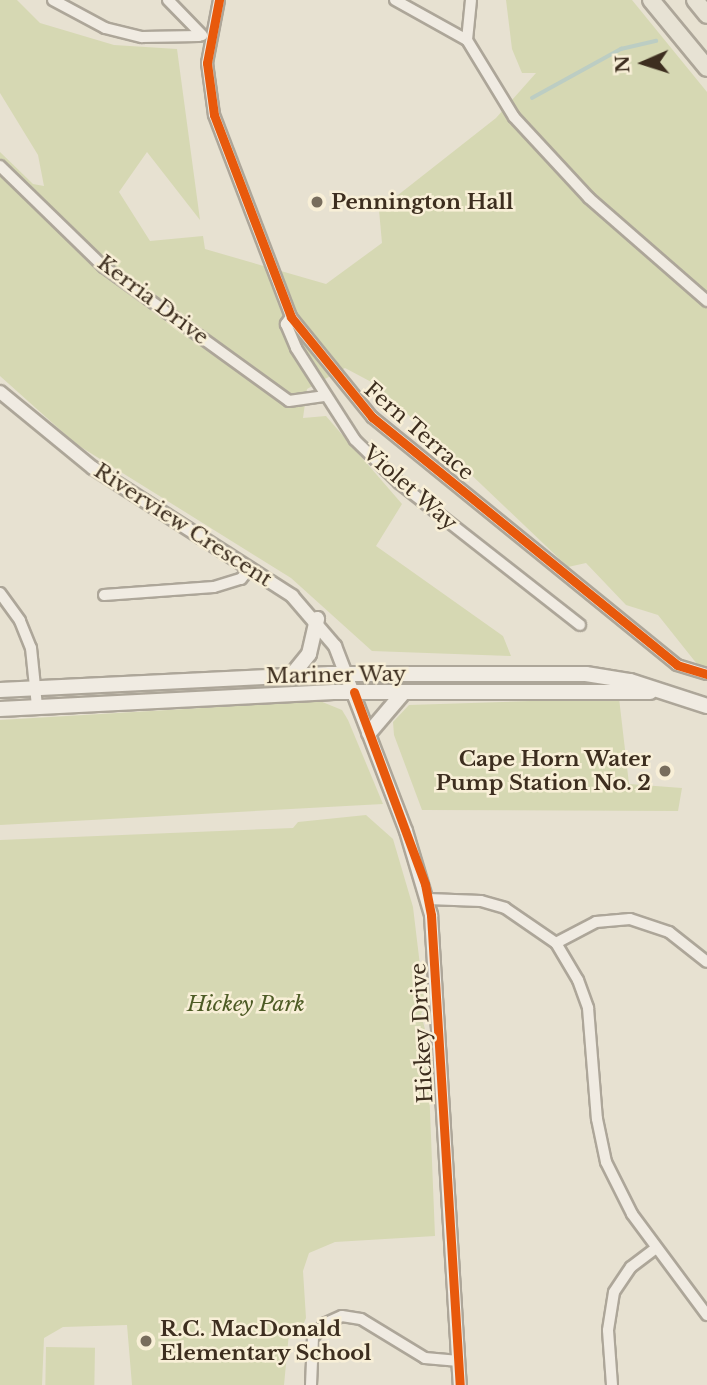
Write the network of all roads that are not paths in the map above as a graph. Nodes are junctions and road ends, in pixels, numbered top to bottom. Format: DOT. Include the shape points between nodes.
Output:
graph roads {
  1 [pos="53,0"];
  2 [pos="168,0"];
  3 [pos="219,0"];
  4 [pos="395,0"];
  5 [pos="471,0"];
  6 [pos="651,0"];
  7 [pos="695,0"];
  8 [pos="707,15"];
  9 [pos="213,35"];
  10 [pos="198,36"];
  11 [pos="467,40"];
  12 [pos="707,68"];
  13 [pos="0,166"];
  14 [pos="707,301"];
  15 [pos="292,317"];
  16 [pos="0,392"];
  17 [pos="324,396"];
  18 [pos="250,568"];
  19 [pos="0,593"];
  20 [pos="104,595"];
  21 [pos="317,620"];
  22 [pos="580,625"];
  23 [pos="347,674"];
  24 [pos="707,674"];
  25 [pos="292,675"];
  26 [pos="36,688"];
  27 [pos="0,690"];
  28 [pos="354,692"];
  29 [pos="402,693"];
  30 [pos="669,693"];
  31 [pos="37,706"];
  32 [pos="707,706"];
  33 [pos="0,709"];
  34 [pos="369,733"];
  35 [pos="428,899"];
  36 [pos="556,943"];
  37 [pos="707,962"];
  38 [pos="656,1248"];
  39 [pos="707,1315"];
  40 [pos="459,1361"];
  41 [pos="311,1385"];
  42 [pos="460,1385"];
  43 [pos="612,1385"];
  1 -- 10 [label="street" via="105,28 142,37"];
  2 -- 10 [label="street"];
  3 -- 9 [label="street, Fern Terrace"];
  4 -- 11 [label="street"];
  5 -- 11 [label="street"];
  6 -- 12 [label="main road"];
  7 -- 8 [label="main road"];
  9 -- 10 [label="street"];
  9 -- 15 [label="street, Fern Terrace" via="207,62 214,115"];
  11 -- 14 [label="street" via="514,117 589,198"];
  13 -- 17 [label="street, Kerria Drive" via="104,267 289,401"];
  15 -- 17 [label="street, Violet Way" via="286,324"];
  15 -- 24 [label="street, Fern Terrace" via="372,417 677,665"];
  16 -- 18 [label="street, Riverview Crescent" via="93,468"];
  17 -- 22 [label="street, Violet Way" via="355,440 399,484"];
  18 -- 20 [label="street" via="241,579 214,587"];
  18 -- 21 [label="street, Riverview Crescent" via="292,596"];
  19 -- 26 [label="street" via="26,632"];
  21 -- 23 [label="street, Riverview Crescent"];
  21 -- 25 [label="main road" via="309,654"];
  23 -- 25 [label="main road, Mariner Way"];
  23 -- 28 [label="street, Hickey Drive"];
  23 -- 30 [label="main road, Mariner Way" via="586,674"];
  25 -- 26 [label="main road, Mariner Way"];
  26 -- 27 [label="main road, Mariner Way"];
  26 -- 31 [label="street"];
  28 -- 29 [label="main road, Mariner Way"];
  28 -- 31 [label="main road, Mariner Way"];
  28 -- 34 [label="street, Hickey Drive"];
  29 -- 30 [label="main road, Mariner Way"];
  29 -- 34 [label="main road"];
  30 -- 32 [label="main road, Mariner Way"];
  31 -- 33 [label="main road, Mariner Way"];
  34 -- 35 [label="street, Hickey Drive"];
  35 -- 36 [label="street" via="481,901 505,908"];
  35 -- 40 [label="street, Hickey Drive"];
  36 -- 37 [label="street" via="596,922 629,919 669,932"];
  36 -- 38 [label="street" via="578,979 588,1008 597,1119 606,1163"];
  38 -- 39 [label="street"];
  38 -- 43 [label="street" via="631,1267 614,1292 608,1330"];
  40 -- 41 [label="street" via="425,1359 360,1319 342,1316 326,1323 313,1337"];
  40 -- 42 [label="street, Hickey Drive"];
}
